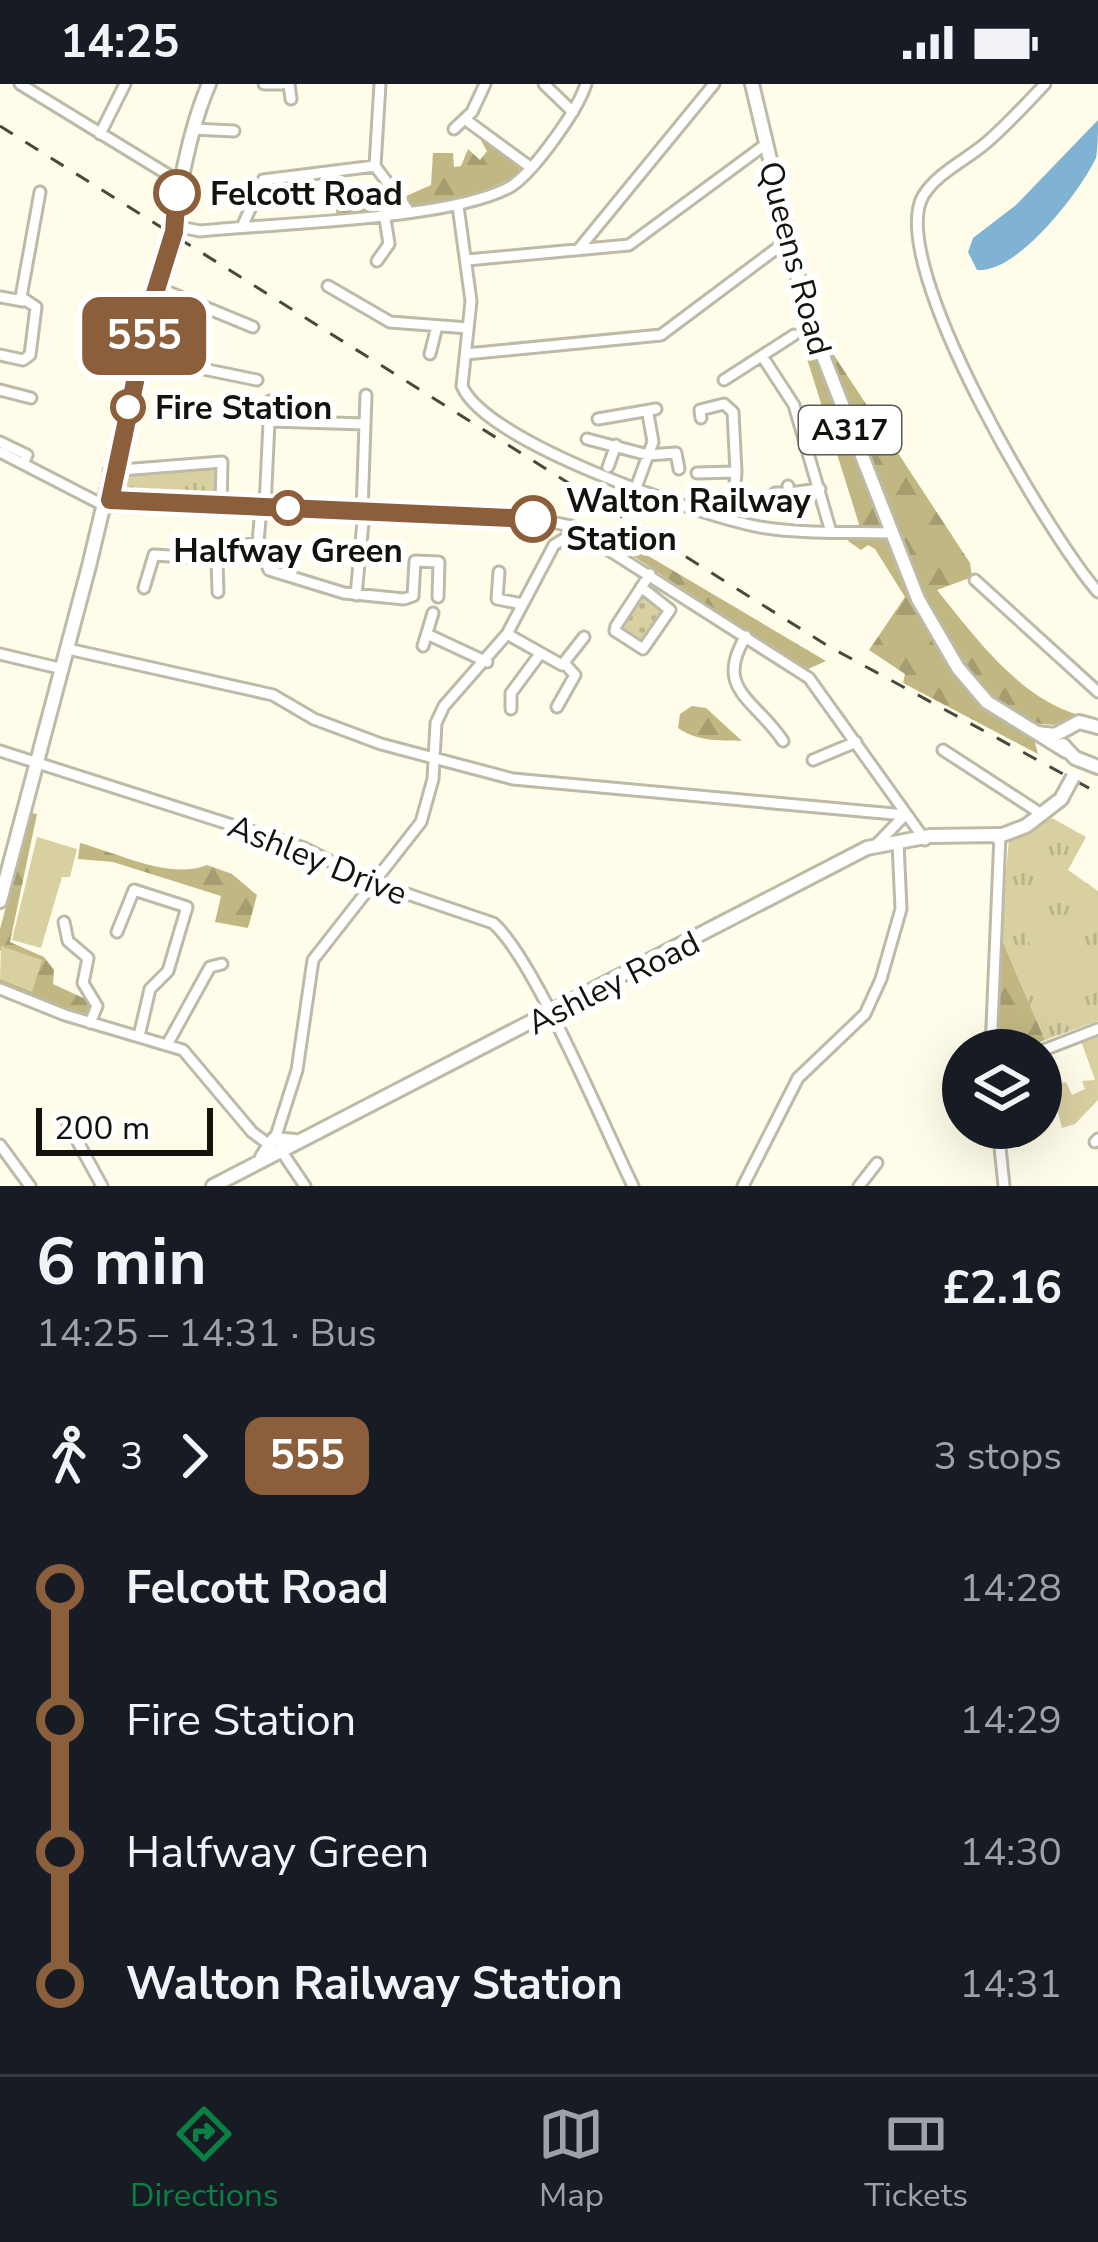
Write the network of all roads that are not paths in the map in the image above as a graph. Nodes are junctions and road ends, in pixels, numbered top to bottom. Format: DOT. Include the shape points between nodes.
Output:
graph roads {
  1 [pos="20,84"];
  2 [pos="125,84"];
  3 [pos="209,84"];
  4 [pos="264,84"];
  5 [pos="285,84"];
  6 [pos="380,84"];
  7 [pos="485,84"];
  8 [pos="544,84"];
  9 [pos="586,84"];
  10 [pos="714,84"];
  11 [pos="752,84"];
  12 [pos="1045,84"];
  13 [pos="291,99"];
  14 [pos="573,112"];
  15 [pos="466,120"];
  16 [pos="193,129"];
  17 [pos="454,129"];
  18 [pos="234,131"];
  19 [pos="100,134"];
  20 [pos="766,144"];
  21 [pos="375,166"];
  22 [pos="530,167"];
  23 [pos="180,182"];
  24 [pos="40,192"];
  25 [pos="458,206"];
  26 [pos="407,209"];
  27 [pos="384,212"];
  28 [pos="176,226"];
  29 [pos="242,226"];
  30 [pos="591,235"];
  31 [pos="788,240"];
  32 [pos="592,249"];
  33 [pos="578,250"];
  34 [pos="467,260"];
  35 [pos="377,261"];
  36 [pos="350,281"];
  37 [pos="328,286"];
  38 [pos="156,287"];
  39 [pos="341,294"];
  40 [pos="0,297"];
  41 [pos="23,301"];
  42 [pos="253,326"];
  43 [pos="437,326"];
  44 [pos="468,328"];
  45 [pos="794,335"];
  46 [pos="430,354"];
  47 [pos="466,354"];
  48 [pos="0,355"];
  49 [pos="140,356"];
  50 [pos="762,356"];
  51 [pos="257,380"];
  52 [pos="724,380"];
  53 [pos="0,390"];
  54 [pos="366,395"];
  55 [pos="32,398"];
  56 [pos="270,401"];
  57 [pos="699,409"];
  58 [pos="598,419"];
  59 [pos="270,421"];
  60 [pos="365,424"];
  61 [pos="587,439"];
  62 [pos="0,442"];
  63 [pos="616,445"];
  64 [pos="648,454"];
  65 [pos="4,455"];
  66 [pos="23,464"];
  67 [pos="608,466"];
  68 [pos="0,469"];
  69 [pos="113,471"];
  70 [pos="736,472"];
  71 [pos="637,485"];
  72 [pos="820,489"];
  73 [pos="775,493"];
  74 [pos="107,502"];
  75 [pos="221,506"];
  76 [pos="263,507"];
  77 [pos="363,512"];
  78 [pos="732,519"];
  79 [pos="550,520"];
  80 [pos="579,530"];
  81 [pos="831,532"];
  82 [pos="890,533"];
  83 [pos="258,543"];
  84 [pos="554,545"];
  85 [pos="399,558"];
  86 [pos="218,560"];
  87 [pos="415,560"];
  88 [pos="499,572"];
  89 [pos="650,574"];
  90 [pos="975,580"];
  91 [pos="641,587"];
  92 [pos="144,588"];
  93 [pos="218,592"];
  94 [pos="1098,592"];
  95 [pos="356,595"];
  96 [pos="438,597"];
  97 [pos="522,604"];
  98 [pos="433,613"];
  99 [pos="507,634"];
  100 [pos="746,636"];
  101 [pos="584,637"];
  102 [pos="68,649"];
  103 [pos="0,654"];
  104 [pos="540,654"];
  105 [pos="487,662"];
  106 [pos="565,664"];
  107 [pos="63,669"];
  108 [pos="1098,692"];
  109 [pos="507,703"];
  110 [pos="557,707"];
  111 [pos="1098,727"];
  112 [pos="1030,731"];
  113 [pos="1064,732"];
  114 [pos="783,741"];
  115 [pos="856,742"];
  116 [pos="943,750"];
  117 [pos="0,751"];
  118 [pos="1069,754"];
  119 [pos="434,758"];
  120 [pos="39,760"];
  121 [pos="813,760"];
  122 [pos="1096,767"];
  123 [pos="1074,775"];
  124 [pos="905,815"];
  125 [pos="1043,815"];
  126 [pos="1000,835"];
  127 [pos="925,839"];
  128 [pos="898,843"];
  129 [pos="876,845"];
  130 [pos="6,860"];
  131 [pos="369,881"];
  132 [pos="0,901"];
  133 [pos="64,922"];
  134 [pos="117,932"];
  135 [pos="222,964"];
  136 [pos="0,989"];
  137 [pos="549,1016"];
  138 [pos="90,1023"];
  139 [pos="992,1029"];
  140 [pos="1098,1029"];
  141 [pos="139,1036"];
  142 [pos="168,1043"];
  143 [pos="1062,1043"];
  144 [pos="67,1122"];
  145 [pos="0,1145"];
  146 [pos="276,1145"];
  147 [pos="1000,1149"];
  148 [pos="877,1163"];
  149 [pos="30,1186"];
  150 [pos="102,1186"];
  151 [pos="213,1186"];
  152 [pos="305,1186"];
  153 [pos="633,1186"];
  154 [pos="742,1186"];
  155 [pos="859,1186"];
  156 [pos="1004,1186"];
  1 -- 19 [label="street"];
  2 -- 19 [label="street"];
  3 -- 16 [label="main road"];
  4 -- 5 [label="street"];
  5 -- 13 [label="street"];
  6 -- 21 [label="street"];
  7 -- 15 [label="street"];
  8 -- 14 [label="street"];
  9 -- 14 [label="street"];
  10 -- 30 [label="street"];
  11 -- 20 [label="main road, Queens Road / A317"];
  12 -- 94 [label="street" via="936,180 914,224 973,394"];
  14 -- 22 [label="street"];
  15 -- 17 [label="street"];
  15 -- 22 [label="street"];
  16 -- 18 [label="street"];
  16 -- 23 [label="main road"];
  19 -- 23 [label="street"];
  20 -- 31 [label="main road, Queens Road / A317"];
  20 -- 32 [label="street" via="636,242"];
  21 -- 26 [label="street"];
  21 -- 29 [label="street" via="263,180"];
  22 -- 25 [label="street" via="509,187"];
  23 -- 28 [label="main road"];
  24 -- 41 [label="street"];
  25 -- 26 [label="street"];
  25 -- 34 [label="street"];
  26 -- 27 [label="street"];
  27 -- 29 [label="street"];
  27 -- 35 [label="street" via="389,244"];
  28 -- 29 [label="street"];
  28 -- 38 [label="main road"];
  30 -- 32 [label="street"];
  30 -- 33 [label="street"];
  31 -- 47 [label="street" via="661,335"];
  31 -- 82 [label="main road, Queens Road / A317" via="816,343"];
  32 -- 33 [label="street"];
  33 -- 34 [label="street"];
  34 -- 44 [label="street"];
  36 -- 39 [label="street"];
  37 -- 39 [label="street"];
  38 -- 42 [label="street"];
  38 -- 49 [label="main road"];
  39 -- 43 [label="street" via="385,320"];
  40 -- 41 [label="street"];
  41 -- 48 [label="street" via="37,307 29,355"];
  43 -- 44 [label="street"];
  43 -- 46 [label="street"];
  44 -- 47 [label="street"];
  45 -- 50 [label="street"];
  47 -- 71 [label="street" via="464,391 484,412 567,464"];
  49 -- 51 [label="street"];
  49 -- 69 [label="main road"];
  50 -- 52 [label="street"];
  50 -- 72 [label="street" via="794,405"];
  53 -- 55 [label="street"];
  54 -- 60 [label="street"];
  56 -- 59 [label="street"];
  57 -- 70 [label="street" via="730,407 743,457"];
  58 -- 64 [label="street" via="652,412"];
  59 -- 60 [label="street"];
  59 -- 76 [label="street"];
  60 -- 77 [label="street"];
  61 -- 63 [label="street"];
  62 -- 66 [label="street" via="27,455"];
  63 -- 64 [label="street"];
  63 -- 67 [label="street"];
  64 -- 70 [label="street" via="676,453 690,470"];
  64 -- 71 [label="street"];
  65 -- 66 [label="street"];
  65 -- 68 [label="street"];
  66 -- 74 [label="street"];
  69 -- 74 [label="main road"];
  69 -- 75 [label="street" via="226,464"];
  70 -- 78 [label="street"];
  71 -- 78 [label="street"];
  72 -- 73 [label="street"];
  72 -- 81 [label="street"];
  74 -- 75 [label="street"];
  74 -- 102 [label="main road"];
  75 -- 76 [label="street"];
  76 -- 77 [label="street"];
  76 -- 83 [label="street"];
  77 -- 79 [label="street"];
  77 -- 95 [label="street"];
  78 -- 81 [label="street"];
  79 -- 80 [label="street"];
  79 -- 84 [label="street"];
  80 -- 84 [label="street"];
  80 -- 89 [label="street"];
  81 -- 82 [label="street"];
  82 -- 112 [label="main road, Queens Road / A317" via="958,668 999,712"];
  83 -- 86 [label="street" via="230,542"];
  83 -- 95 [label="street" via="269,570"];
  84 -- 97 [label="street"];
  85 -- 87 [label="street"];
  86 -- 92 [label="street" via="154,555"];
  86 -- 93 [label="street"];
  87 -- 95 [label="street" via="408,599"];
  87 -- 96 [label="street" via="439,562"];
  88 -- 97 [label="street" via="497,599"];
  89 -- 91 [label="street"];
  89 -- 100 [label="street"];
  90 -- 108 [label="street"];
  91 -- 91 [label="street" via="670,610 643,650 615,631"];
  97 -- 99 [label="street"];
  98 -- 105 [label="street" via="426,640"];
  99 -- 104 [label="street"];
  99 -- 105 [label="street"];
  100 -- 114 [label="street" via="732,680"];
  100 -- 115 [label="street" via="809,678"];
  101 -- 106 [label="street"];
  102 -- 107 [label="main road"];
  102 -- 119 [label="street" via="273,695 333,726"];
  103 -- 107 [label="street"];
  104 -- 106 [label="street"];
  104 -- 109 [label="street"];
  105 -- 119 [label="street" via="439,713"];
  106 -- 110 [label="street" via="575,675"];
  107 -- 120 [label="main road"];
  111 -- 113 [label="main road" via="1079,722"];
  112 -- 113 [label="main road"];
  112 -- 118 [label="main road, Queens Road / A317"];
  113 -- 118 [label="main road"];
  115 -- 121 [label="street"];
  115 -- 124 [label="street"];
  116 -- 125 [label="street"];
  117 -- 120 [label="street, Ashley Drive"];
  118 -- 122 [label="main road, Queens Road"];
  118 -- 123 [label="main road"];
  119 -- 124 [label="street" via="513,779"];
  119 -- 131 [label="street" via="422,822"];
  120 -- 130 [label="main road"];
  120 -- 131 [label="street, Ashley Drive" via="304,848"];
  122 -- 123 [label="main road"];
  123 -- 125 [label="main road, Ashley Road, bridge"];
  124 -- 127 [label="street"];
  124 -- 129 [label="street"];
  125 -- 126 [label="main road, Ashley Road"];
  126 -- 127 [label="main road, Ashley Road"];
  126 -- 139 [label="street"];
  127 -- 128 [label="main road, Ashley Road"];
  128 -- 129 [label="main road, Ashley Road"];
  128 -- 154 [label="street" via="901,909 881,979 865,1014 798,1078"];
  129 -- 137 [label="main road, Ashley Road"];
  130 -- 132 [label="main road"];
  131 -- 137 [label="street, Ashley Drive" via="493,923"];
  131 -- 146 [label="street" via="313,960"];
  133 -- 138 [label="street" via="68,941 88,958 82,982 97,1006"];
  134 -- 141 [label="street" via="134,890 187,907 168,971 150,989"];
  135 -- 142 [label="street" via="210,967"];
  136 -- 138 [label="street"];
  137 -- 146 [label="main road, Ashley Road" via="305,1139"];
  137 -- 153 [label="street, Ashley Drive"];
  138 -- 141 [label="street"];
  140 -- 143 [label="street"];
  141 -- 142 [label="street"];
  142 -- 146 [label="street" via="198,1061"];
  144 -- 150 [label="street"];
  145 -- 149 [label="street"];
  146 -- 151 [label="main road"];
  146 -- 152 [label="street"];
  147 -- 156 [label="street"];
  148 -- 155 [label="street"];
}
